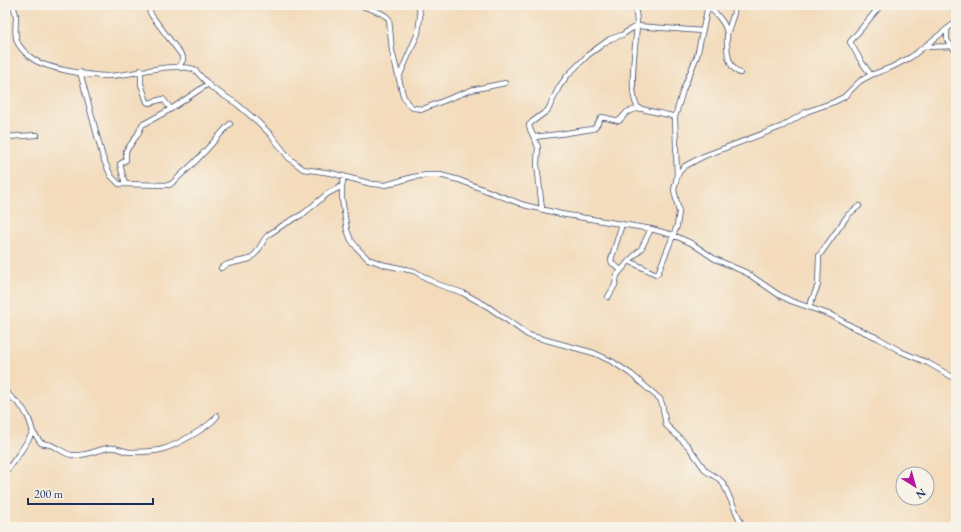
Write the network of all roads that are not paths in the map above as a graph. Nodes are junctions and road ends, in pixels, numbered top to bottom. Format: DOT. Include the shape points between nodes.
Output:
graph roads {
  1 [pos="13,5"];
  2 [pos="149,5"];
  3 [pos="359,5"];
  4 [pos="419,5"];
  5 [pos="635,5"];
  6 [pos="733,5"];
  7 [pos="881,5"];
  8 [pos="708,6"];
  9 [pos="956,22"];
  10 [pos="636,26"];
  11 [pos="947,30"];
  12 [pos="702,31"];
  13 [pos="727,34"];
  14 [pos="954,46"];
  15 [pos="924,47"];
  16 [pos="956,52"];
  17 [pos="181,68"];
  18 [pos="141,70"];
  19 [pos="80,72"];
  20 [pos="740,73"];
  21 [pos="871,75"];
  22 [pos="399,77"];
  23 [pos="505,83"];
  24 [pos="208,84"];
  25 [pos="640,108"];
  26 [pos="171,109"];
  27 [pos="675,116"];
  28 [pos="230,124"];
  29 [pos="37,135"];
  30 [pos="5,137"];
  31 [pos="534,137"];
  32 [pos="344,176"];
  33 [pos="677,177"];
  34 [pos="125,184"];
  35 [pos="342,186"];
  36 [pos="859,206"];
  37 [pos="542,209"];
  38 [pos="622,224"];
  39 [pos="651,228"];
  40 [pos="673,235"];
  41 [pos="629,261"];
  42 [pos="221,268"];
  43 [pos="621,270"];
  44 [pos="608,297"];
  45 [pos="809,307"];
  46 [pos="956,379"];
  47 [pos="5,390"];
  48 [pos="217,416"];
  49 [pos="33,432"];
  50 [pos="5,473"];
  51 [pos="743,527"];
  1 -- 19 [label="street" via="17,42 33,59 55,68"];
  2 -- 17 [label="street" via="152,16 183,57 179,66"];
  3 -- 22 [label="street" via="382,13 389,19 392,51"];
  4 -- 22 [label="street" via="418,33"];
  5 -- 10 [label="street"];
  6 -- 13 [label="street" via="734,13"];
  7 -- 21 [label="street" via="850,42"];
  8 -- 12 [label="street"];
  8 -- 13 [label="street" via="720,18"];
  9 -- 11 [label="street"];
  10 -- 12 [label="street"];
  10 -- 25 [label="street" via="633,88"];
  10 -- 31 [label="street" via="603,43 567,76 548,110 530,123"];
  11 -- 14 [label="street" via="947,40"];
  11 -- 15 [label="street"];
  12 -- 27 [label="street" via="697,56"];
  13 -- 20 [label="street" via="729,62 732,68"];
  14 -- 15 [label="street"];
  14 -- 16 [label="street"];
  15 -- 21 [label="street" via="903,62"];
  17 -- 18 [label="street"];
  17 -- 24 [label="street" via="194,69"];
  18 -- 19 [label="street" via="110,76"];
  18 -- 26 [label="street" via="147,102 163,99"];
  19 -- 34 [label="street" via="108,171 115,181"];
  21 -- 33 [label="street" via="834,102 806,112 784,126 704,156 685,166"];
  22 -- 23 [label="street" via="407,103 413,108 424,109 471,90"];
  24 -- 26 [label="street"];
  24 -- 32 [label="street" via="258,122 298,166 311,171"];
  25 -- 27 [label="street"];
  25 -- 31 [label="street" via="627,112 619,121 602,117 592,129"];
  26 -- 34 [label="street" via="142,125 128,146 126,160 120,164"];
  27 -- 33 [label="street"];
  28 -- 34 [label="street" via="174,183"];
  29 -- 30 [label="street"];
  31 -- 37 [label="street" via="538,147 537,164"];
  32 -- 35 [label="street"];
  32 -- 37 [label="street" via="386,185 428,175 440,175"];
  33 -- 40 [label="street" via="674,190 679,220"];
  35 -- 42 [label="street" via="268,235 255,256"];
  35 -- 51 [label="street" via="347,230 351,240 368,259 414,271 488,306 528,335 594,353 623,368 640,381 660,399 666,425 688,446 706,471 723,483"];
  36 -- 45 [label="street" via="848,215 819,256 818,285"];
  37 -- 38 [label="street"];
  38 -- 39 [label="street"];
  38 -- 43 [label="street" via="611,260"];
  39 -- 40 [label="street"];
  39 -- 41 [label="street" via="641,249"];
  40 -- 41 [label="street" via="657,274"];
  40 -- 45 [label="street" via="715,259 747,273 779,295"];
  41 -- 43 [label="street"];
  43 -- 44 [label="street"];
  45 -- 46 [label="street" via="878,338"];
  47 -- 49 [label="street" via="26,413"];
  48 -- 49 [label="street" via="201,430 170,446 150,451 124,451 112,447 88,454 70,455 54,446 41,443"];
  49 -- 50 [label="street"];
}
